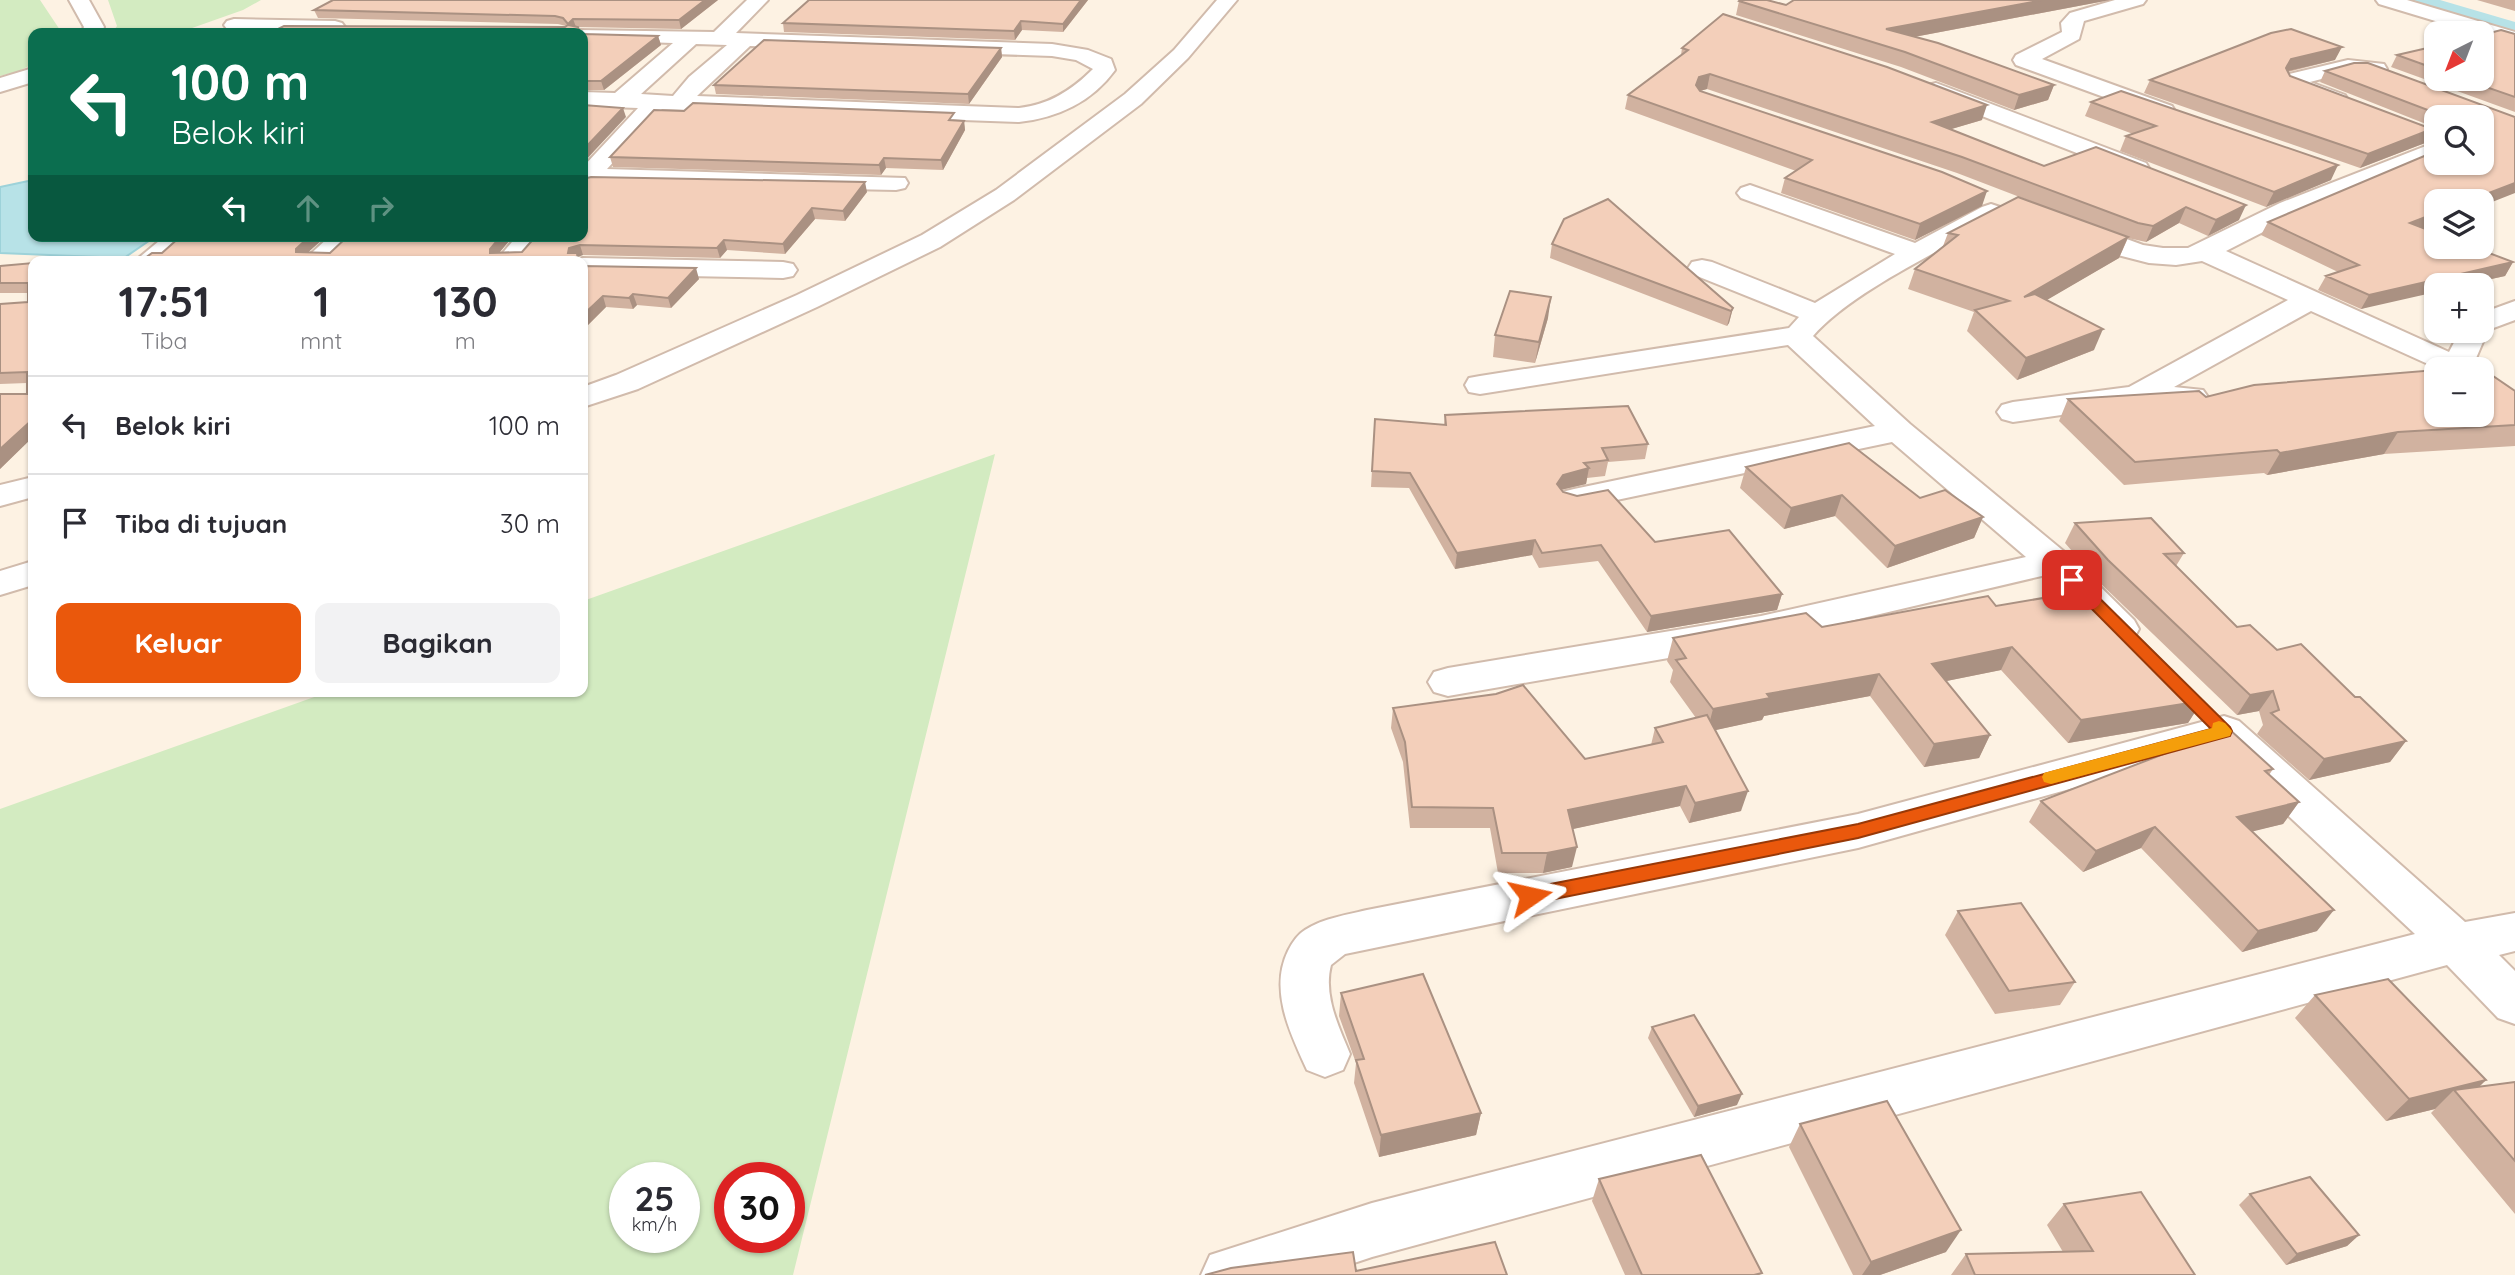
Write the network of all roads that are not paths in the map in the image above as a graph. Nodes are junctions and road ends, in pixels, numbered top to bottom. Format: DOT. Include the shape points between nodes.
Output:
graph roads {
  1 [pos="79,0"];
  2 [pos="758,0"];
  3 [pos="1227,0"];
  4 [pos="2136,0"];
  5 [pos="2386,0"];
  6 [pos="2446,0"];
  7 [pos="2515,20"];
  8 [pos="234,24"];
  9 [pos="94,28"];
  10 [pos="355,28"];
  11 [pos="588,34"];
  12 [pos="692,37"];
  13 [pos="720,38"];
  14 [pos="746,39"];
  15 [pos="2515,39"];
  16 [pos="2396,76"];
  17 [pos="28,77"];
  18 [pos="1093,82"];
  19 [pos="1916,83"];
  20 [pos="0,85"];
  21 [pos="1148,85"];
  22 [pos="588,99"];
  23 [pos="620,101"];
  24 [pos="656,102"];
  25 [pos="680,102"];
  26 [pos="2358,108"];
  27 [pos="2182,118"];
  28 [pos="2424,144"];
  29 [pos="2321,166"];
  30 [pos="588,175"];
  31 [pos="2156,176"];
  32 [pos="588,178"];
  33 [pos="2361,180"];
  34 [pos="896,183"];
  35 [pos="1749,193"];
  36 [pos="1984,195"];
  37 [pos="2242,209"];
  38 [pos="2048,219"];
  39 [pos="2266,219"];
  40 [pos="173,242"];
  41 [pos="340,242"];
  42 [pos="526,242"];
  43 [pos="2205,252"];
  44 [pos="1917,253"];
  45 [pos="155,256"];
  46 [pos="322,256"];
  47 [pos="514,256"];
  48 [pos="588,266"];
  49 [pos="1702,268"];
  50 [pos="783,270"];
  51 [pos="2311,299"];
  52 [pos="2515,310"];
  53 [pos="2494,318"];
  54 [pos="1809,325"];
  55 [pos="2424,362"];
  56 [pos="1480,385"];
  57 [pos="2137,395"];
  58 [pos="588,396"];
  59 [pos="2227,397"];
  60 [pos="2013,412"];
  61 [pos="1899,431"];
  62 [pos="28,488"];
  63 [pos="0,496"];
  64 [pos="1574,499"];
  65 [pos="2054,562"];
  66 [pos="28,575"];
  67 [pos="0,583"];
  68 [pos="2143,653"];
  69 [pos="1448,682"];
  70 [pos="2515,932"];
  71 [pos="2456,943"];
  72 [pos="2515,1003"];
  73 [pos="1325,1054"];
  74 [pos="1230,1275"];
  1 -- 9 [label="street"];
  2 -- 13 [label="street"];
  3 -- 21 [label="street"];
  4 -- 27 [label="street" via="2077,17 2071,23 2072,35 2024,60"];
  5 -- 15 [label="street"];
  6 -- 7 [label="street"];
  8 -- 10 [label="street"];
  11 -- 12 [label="street"];
  12 -- 13 [label="street"];
  12 -- 23 [label="street"];
  13 -- 14 [label="street"];
  14 -- 18 [label="street" via="1052,50 1081,54 1103,64"];
  14 -- 25 [label="street"];
  16 -- 26 [label="street" via="2355,65 2293,80"];
  17 -- 20 [label="street"];
  18 -- 21 [label="street"];
  18 -- 25 [label="street" via="1057,108 1027,115"];
  19 -- 31 [label="street"];
  21 -- 58 [label="street" via="1005,195 931,241 807,301"];
  22 -- 23 [label="street"];
  23 -- 24 [label="street"];
  24 -- 25 [label="street"];
  24 -- 30 [label="street"];
  28 -- 33 [label="street"];
  29 -- 33 [label="street"];
  32 -- 34 [label="street"];
  33 -- 39 [label="street"];
  35 -- 44 [label="street"];
  36 -- 44 [label="street" via="2015,207"];
  37 -- 39 [label="street"];
  38 -- 43 [label="street" via="2138,252 2179,257"];
  39 -- 43 [label="street"];
  40 -- 45 [label="street"];
  41 -- 46 [label="street"];
  42 -- 47 [label="street"];
  43 -- 51 [label="street"];
  44 -- 54 [label="street" via="1844,296"];
  48 -- 50 [label="street"];
  49 -- 54 [label="street"];
  51 -- 55 [label="street"];
  51 -- 57 [label="street"];
  52 -- 53 [label="street"];
  54 -- 56 [label="street"];
  54 -- 61 [label="street" via="1803,345"];
  57 -- 59 [label="street"];
  57 -- 60 [label="street"];
  61 -- 64 [label="street"];
  61 -- 65 [label="street"];
  62 -- 63 [label="street"];
  65 -- 68 [label="street"];
  65 -- 69 [label="street" via="1761,629"];
  66 -- 67 [label="street"];
  70 -- 71 [label="street"];
  71 -- 72 [label="street"];
  71 -- 73 [label="street" via="2210,718 1858,831 1328,940 1315,949 1306,969 1305,1003"];
  71 -- 74 [label="street" via="1372,1230"];
}
